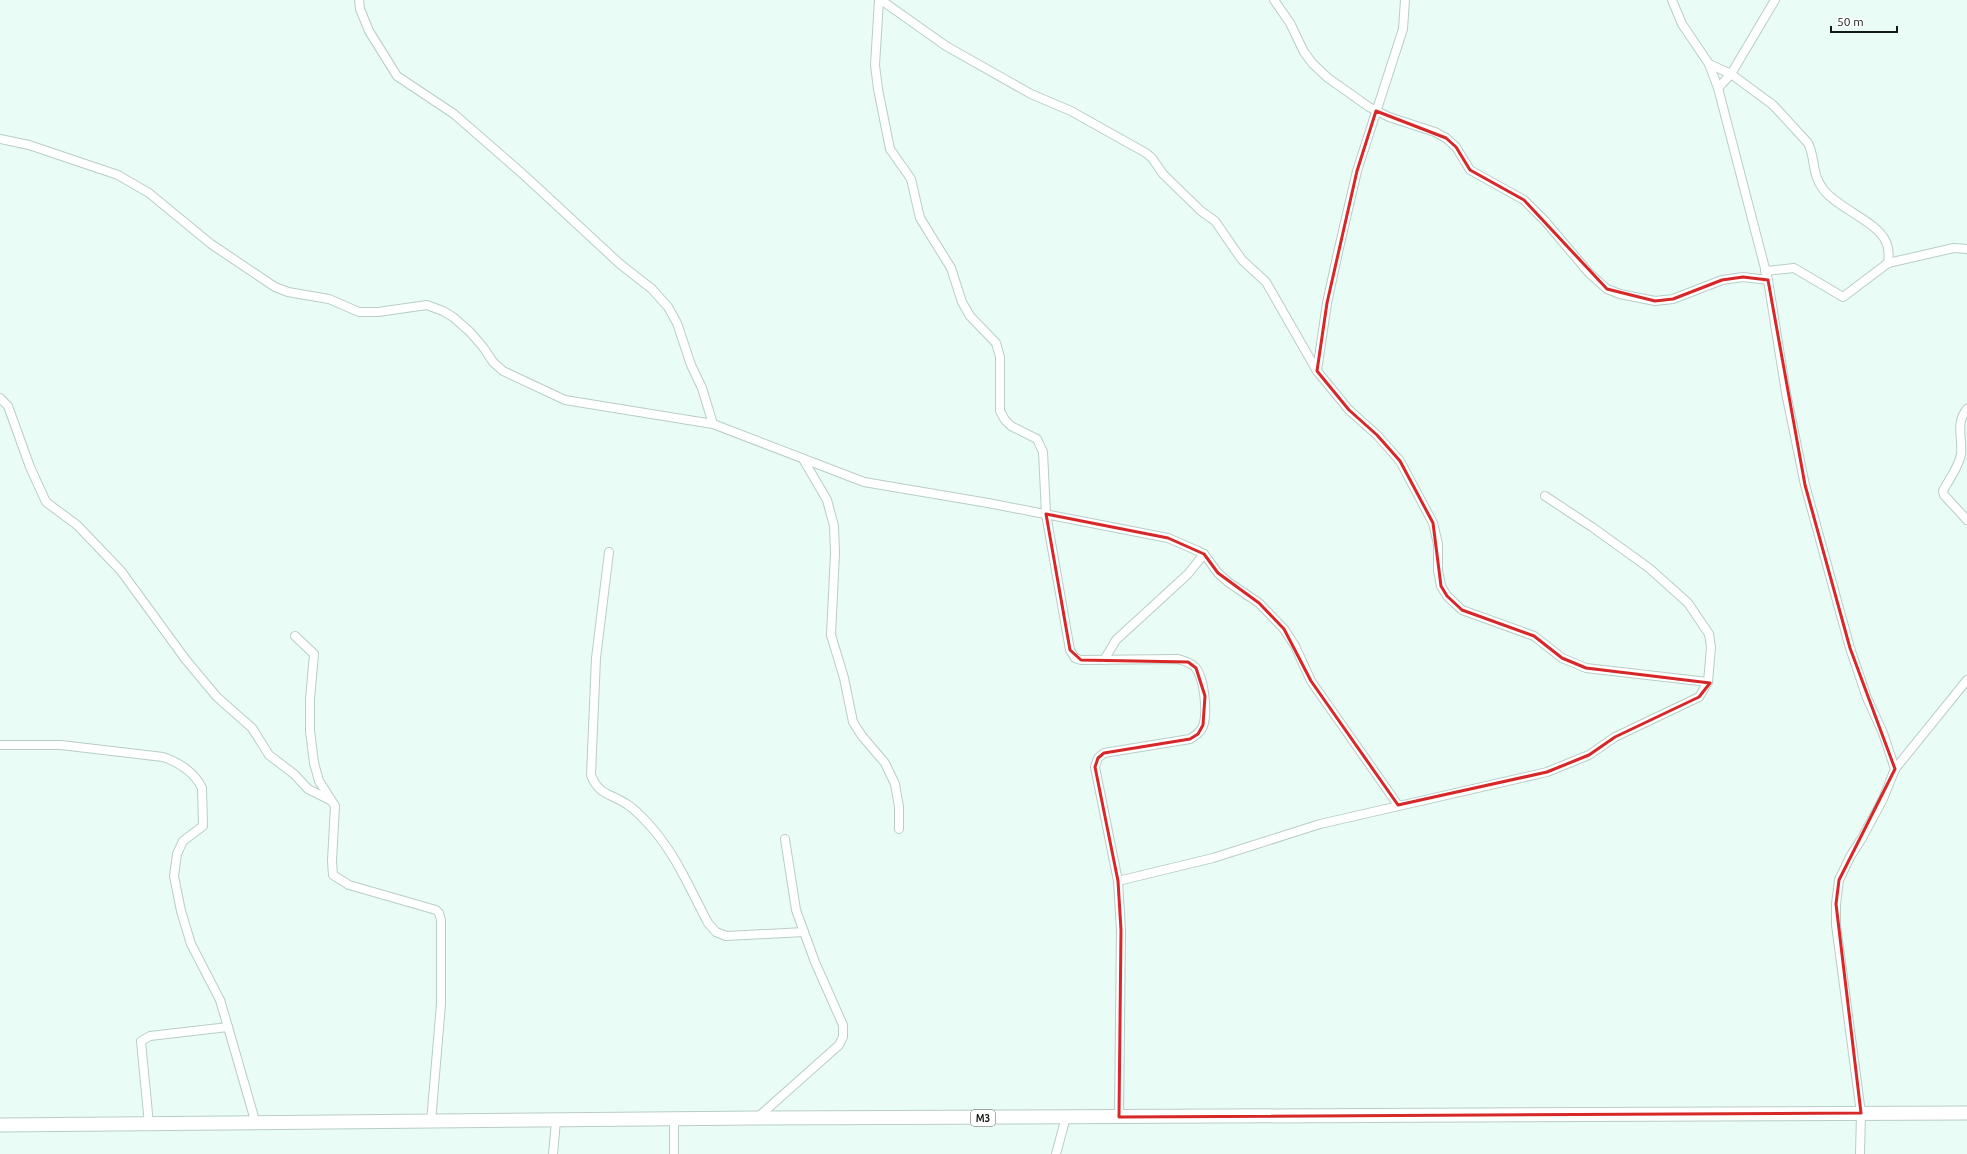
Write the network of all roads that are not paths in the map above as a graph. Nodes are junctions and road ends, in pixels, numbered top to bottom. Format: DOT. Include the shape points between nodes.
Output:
graph roads {
  1 [pos="359,0"];
  2 [pos="880,0"];
  3 [pos="1274,0"];
  4 [pos="1405,0"];
  5 [pos="1672,0"];
  6 [pos="1775,0"];
  7 [pos="1709,64"];
  8 [pos="1731,74"];
  9 [pos="1718,88"];
  10 [pos="1376,110"];
  11 [pos="0,139"];
  12 [pos="1967,249"];
  13 [pos="1888,263"];
  14 [pos="1765,271"];
  15 [pos="1768,280"];
  16 [pos="1318,371"];
  17 [pos="0,398"];
  18 [pos="1967,409"];
  19 [pos="713,424"];
  20 [pos="803,459"];
  21 [pos="1545,496"];
  22 [pos="1046,514"];
  23 [pos="1967,520"];
  24 [pos="609,552"];
  25 [pos="1204,554"];
  26 [pos="295,636"];
  27 [pos="1104,660"];
  28 [pos="1967,680"];
  29 [pos="1708,682"];
  30 [pos="0,745"];
  31 [pos="1895,770"];
  32 [pos="330,800"];
  33 [pos="1398,805"];
  34 [pos="899,829"];
  35 [pos="785,839"];
  36 [pos="1118,881"];
  37 [pos="804,932"];
  38 [pos="228,1027"];
  39 [pos="1861,1113"];
  40 [pos="1967,1113"];
  41 [pos="1119,1117"];
  42 [pos="756,1118"];
  43 [pos="1066,1118"];
  44 [pos="674,1119"];
  45 [pos="556,1121"];
  46 [pos="431,1122"];
  47 [pos="149,1124"];
  48 [pos="256,1124"];
  49 [pos="0,1125"];
  50 [pos="553,1154"];
  51 [pos="674,1154"];
  52 [pos="1056,1154"];
  53 [pos="1860,1154"];
  1 -- 19 [label="street" via="369,31 397,76 454,114 620,264 652,289 668,307 677,323 691,365 702,388"];
  2 -- 16 [label="street" via="946,46 1031,94 1071,111 1152,158 1163,174 1215,221 1242,260 1266,282"];
  2 -- 22 [label="street" via="876,65 890,149 911,178 920,218 951,268 962,302 970,316 996,343 1000,357 1002,416 1011,426 1037,439 1041,446 1044,459"];
  3 -- 10 [label="street" via="1313,64 1328,78"];
  4 -- 10 [label="street" via="1403,29"];
  5 -- 7 [label="street" via="1682,24"];
  6 -- 8 [label="street"];
  7 -- 8 [label="street"];
  7 -- 9 [label="street"];
  8 -- 9 [label="street"];
  8 -- 13 [label="street" via="1774,105 1808,143 1814,172 1822,189 1834,202 1860,217 1883,237 1888,247"];
  9 -- 14 [label="street"];
  10 -- 15 [label="street" via="1446,138 1456,147 1470,170 1524,200 1545,220 1589,273 1607,289 1656,302 1673,299 1722,280 1743,277"];
  10 -- 16 [label="street" via="1357,171 1339,248 1327,303"];
  11 -- 19 [label="street" via="30,145 118,174 148,193 211,244 275,287 288,292 328,299 360,312 427,305 453,317 470,332 503,371 556,397"];
  12 -- 13 [label="street" via="1954,248"];
  13 -- 14 [label="street" via="1843,297 1794,268"];
  14 -- 15 [label="street"];
  15 -- 31 [label="street" via="1786,393 1805,485 1850,648"];
  16 -- 29 [label="street" via="1349,410 1377,435 1400,461 1433,524 1438,544 1441,586 1447,596 1462,610 1534,636 1562,658 1586,668"];
  17 -- 32 [label="street" via="8,406 46,502 77,525 122,571 186,660 221,701 252,728 269,755 294,774 308,789"];
  18 -- 23 [label="street" via="1961,418 1961,454 1943,490 1944,495"];
  19 -- 20 [label="street"];
  20 -- 22 [label="street" via="864,482"];
  20 -- 34 [label="street" via="827,500 834,526 831,635 844,678 852,722 886,763 895,784"];
  21 -- 29 [label="street" via="1649,568 1688,604 1709,634 1711,647"];
  22 -- 25 [label="street" via="1168,538"];
  22 -- 27 [label="street" via="1070,650 1075,658 1081,660"];
  24 -- 37 [label="street" via="596,658 591,776 594,784 601,792 628,805 652,828 672,855 708,923 716,932 726,936"];
  25 -- 27 [label="street" via="1188,574 1116,640"];
  25 -- 33 [label="street" via="1218,574 1259,603 1284,629 1312,681"];
  26 -- 32 [label="street" via="314,654 310,731 319,781"];
  27 -- 36 [label="street" via="1178,659 1188,662 1196,668 1205,696 1203,725 1198,734 1190,739 1104,753 1098,758 1095,767"];
  28 -- 31 [label="street"];
  29 -- 33 [label="street" via="1699,697 1615,737 1589,755 1554,769"];
  30 -- 38 [label="street" via="61,745 163,757 176,761 199,783 203,798 203,826 182,841 174,876 191,944 220,1000"];
  31 -- 39 [label="street" via="1883,799 1839,880 1836,904 1836,926"];
  32 -- 46 [label="street" via="335,813 332,871 336,878 350,885 439,913 441,1004"];
  33 -- 36 [label="street" via="1320,824 1213,858"];
  35 -- 37 [label="street" via="796,910"];
  36 -- 41 [label="street" via="1121,930"];
  37 -- 42 [label="street" via="823,983 843,1025 843,1037 839,1045 822,1062"];
  38 -- 47 [label="street" via="150,1036 140,1041"];
  38 -- 48 [label="street"];
  39 -- 40 [label="main road, M3"];
  39 -- 41 [label="main road, M3"];
  39 -- 53 [label="street"];
  41 -- 43 [label="main road, M3"];
  42 -- 43 [label="main road, M3"];
  42 -- 44 [label="main road, M3"];
  43 -- 52 [label="street"];
  44 -- 45 [label="main road, M3"];
  44 -- 51 [label="street"];
  45 -- 46 [label="main road, M3"];
  45 -- 50 [label="street"];
  46 -- 48 [label="main road, M3"];
  47 -- 48 [label="main road, M3"];
  47 -- 49 [label="main road, M3"];
}
